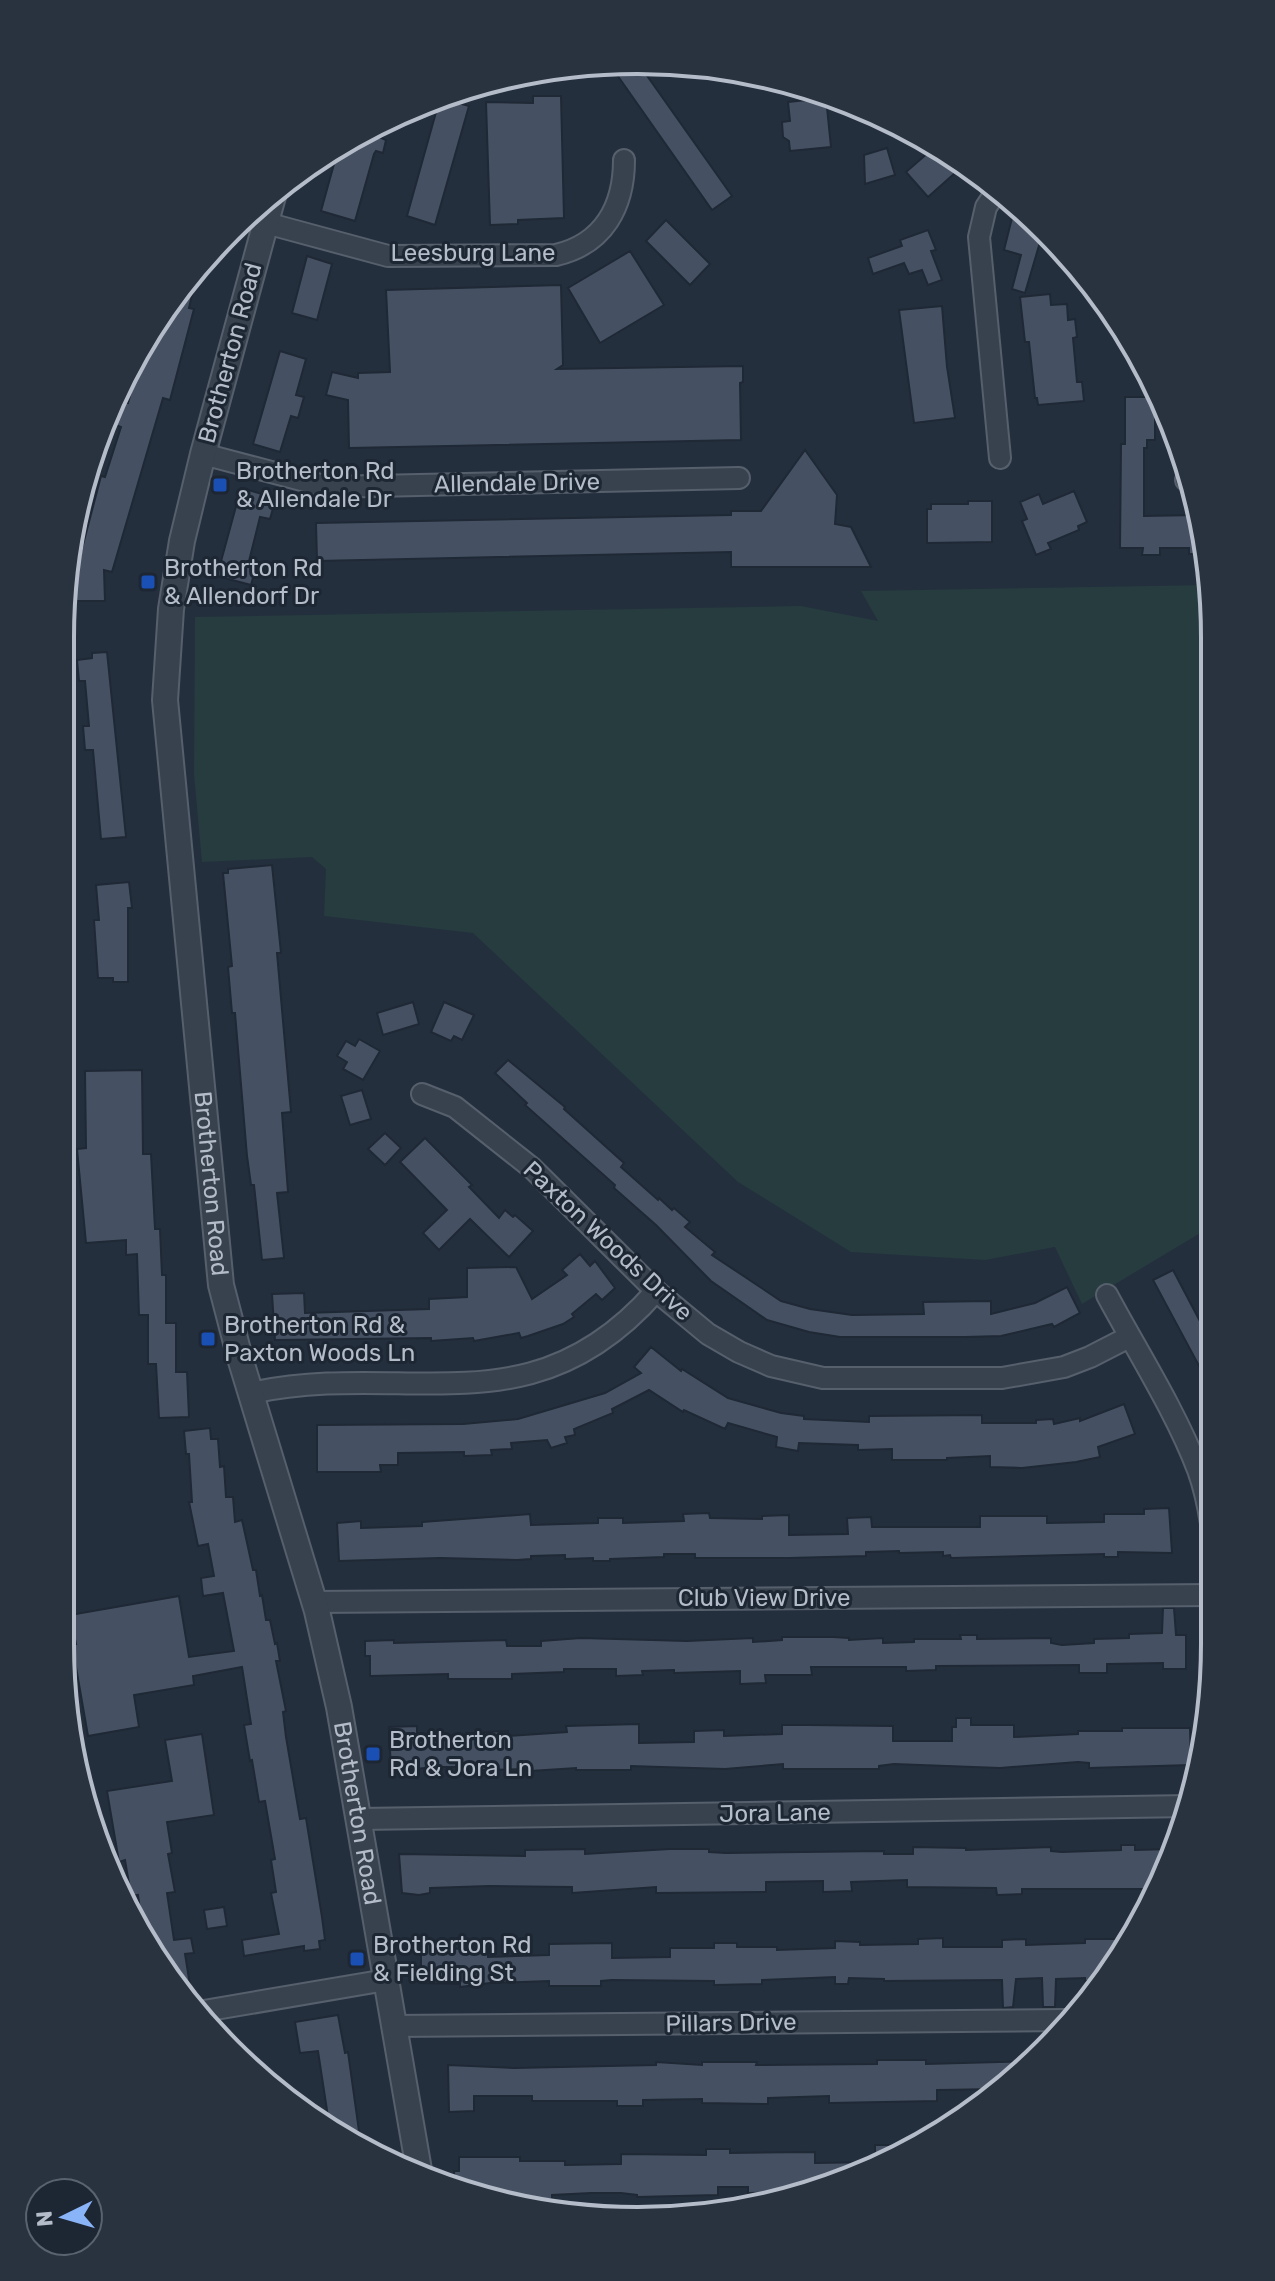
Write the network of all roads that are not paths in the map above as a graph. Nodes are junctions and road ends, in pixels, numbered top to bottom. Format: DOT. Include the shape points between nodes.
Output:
graph roads {
  1 [pos="624,160"];
  2 [pos="991,199"];
  3 [pos="269,211"];
  4 [pos="266,223"];
  5 [pos="203,454"];
  6 [pos="1000,458"];
  7 [pos="739,478"];
  8 [pos="422,1094"];
  9 [pos="656,1291"];
  10 [pos="1107,1295"];
  11 [pos="1129,1337"];
  12 [pos="251,1393"];
  13 [pos="1201,1479"];
  14 [pos="1201,1595"];
  15 [pos="314,1602"];
  16 [pos="1177,1806"];
  17 [pos="360,1819"];
  18 [pos="386,1980"];
  19 [pos="210,2010"];
  20 [pos="1056,2020"];
  21 [pos="395,2026"];
  22 [pos="418,2162"];
  1 -- 4 [label="street, Leesburg Lane" via="624,183 608,224 581,246 556,255 388,256"];
  2 -- 6 [label="street" via="979,237"];
  3 -- 4 [label="street, Brotherton Road"];
  4 -- 5 [label="street, Brotherton Road"];
  5 -- 7 [label="street, Allendale Drive" via="328,487"];
  5 -- 12 [label="street, Brotherton Road" via="171,609 165,700 221,1285"];
  8 -- 9 [label="street, Paxton Woods Drive" via="455,1107 532,1168"];
  9 -- 11 [label="street, Paxton Woods Drive" via="739,1352 823,1378 1002,1378 1090,1357"];
  9 -- 12 [label="street" via="635,1315 583,1353 518,1378 484,1383 306,1384"];
  10 -- 11 [label="street"];
  11 -- 13 [label="street"];
  12 -- 15 [label="street, Brotherton Road"];
  14 -- 15 [label="street, Club View Drive"];
  15 -- 17 [label="street, Brotherton Road"];
  16 -- 17 [label="street, Jora Lane"];
  17 -- 18 [label="street, Brotherton Road"];
  18 -- 19 [label="street"];
  18 -- 21 [label="street, Brotherton Road"];
  20 -- 21 [label="street, Pillars Drive"];
  21 -- 22 [label="street, Brotherton Road"];
}
